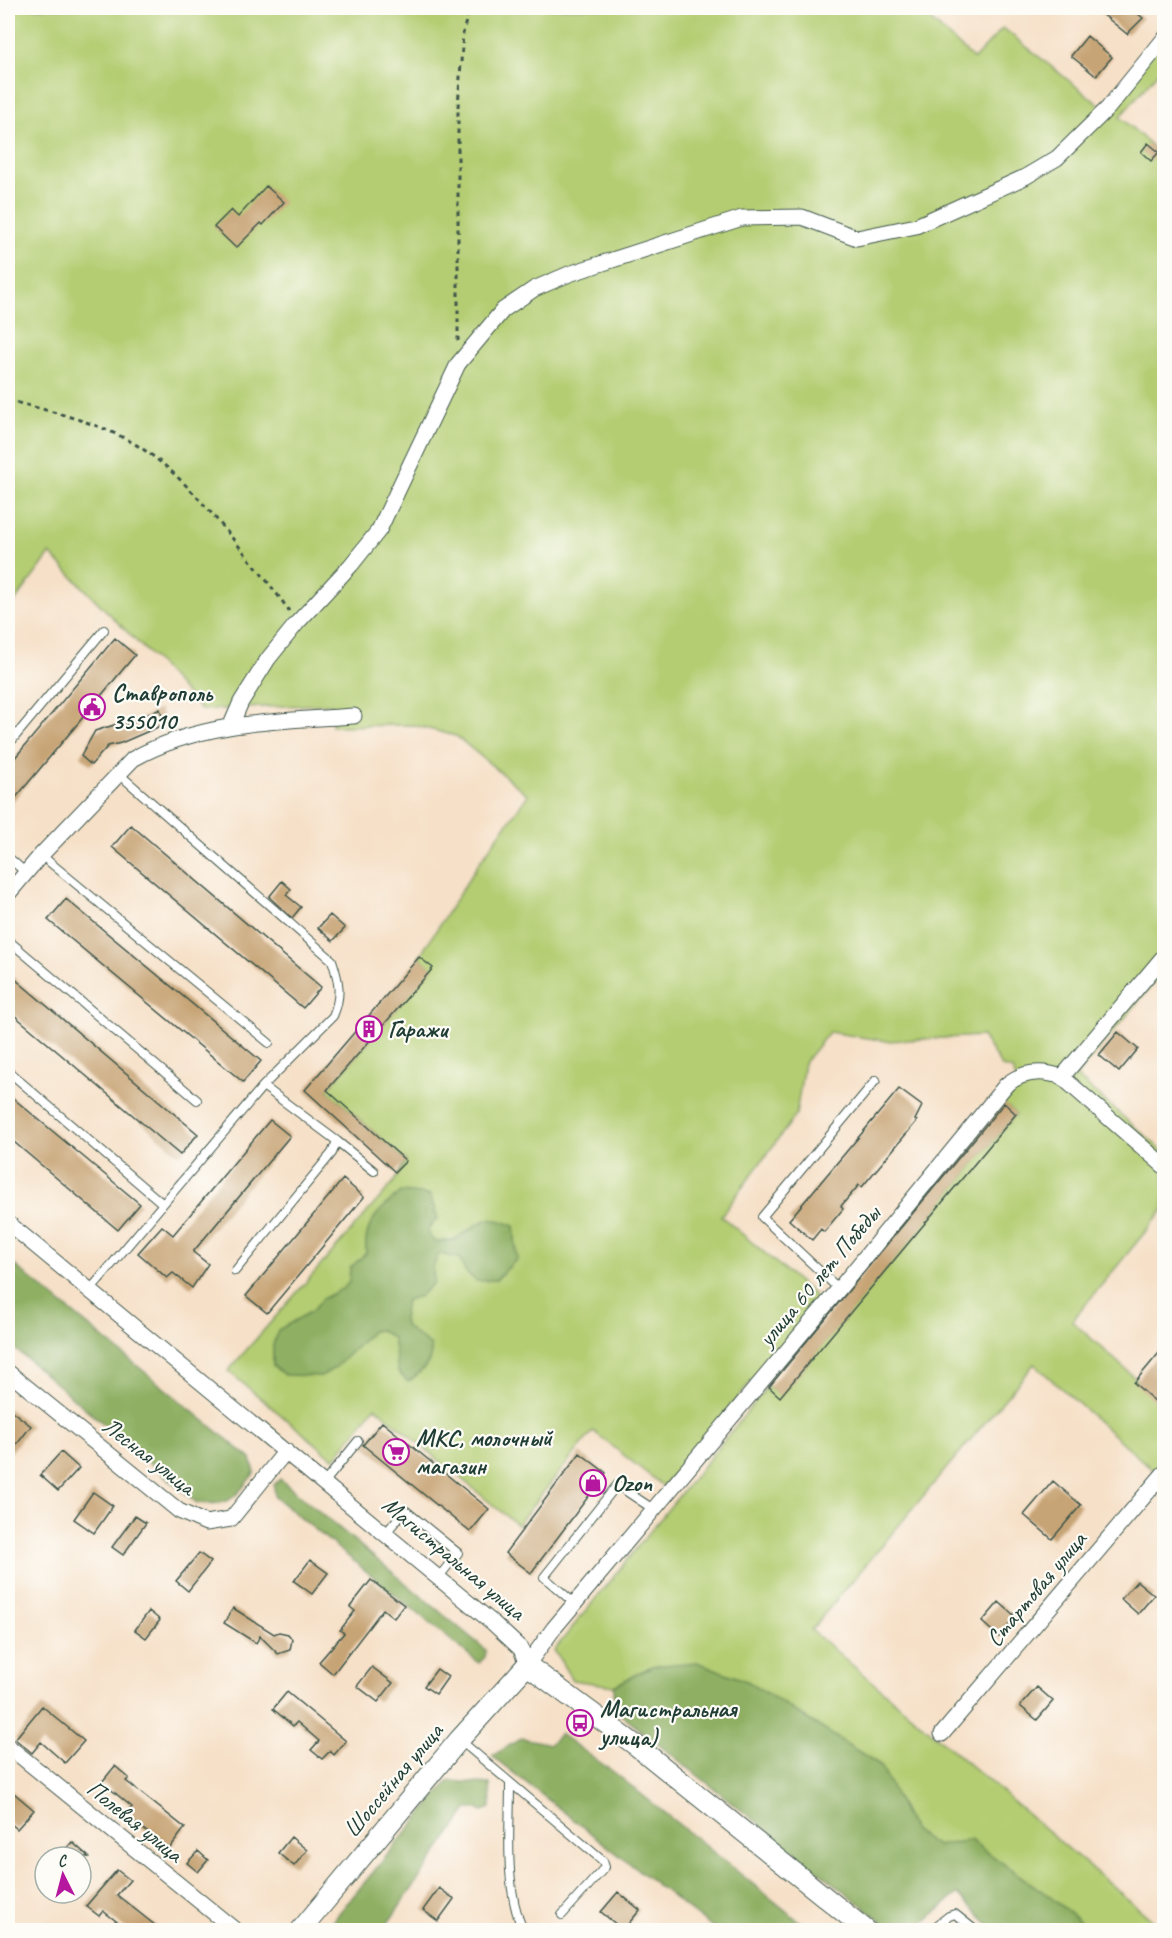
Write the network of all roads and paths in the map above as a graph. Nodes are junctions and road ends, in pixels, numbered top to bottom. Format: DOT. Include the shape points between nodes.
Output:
graph roads {
  1 [pos="470,8"];
  2 [pos="1164,39"];
  3 [pos="458,364"];
  4 [pos="8,400"];
  5 [pos="297,623"];
  6 [pos="104,630"];
  7 [pos="354,716"];
  8 [pos="231,725"];
  9 [pos="8,745"];
  10 [pos="119,774"];
  11 [pos="41,855"];
  12 [pos="8,858"];
  13 [pos="26,872"];
  14 [pos="8,894"];
  15 [pos="8,940"];
  16 [pos="1164,956"];
  17 [pos="269,1043"];
  18 [pos="8,1071"];
  19 [pos="1062,1077"];
  20 [pos="876,1080"];
  21 [pos="263,1086"];
  22 [pos="197,1100"];
  23 [pos="337,1141"];
  24 [pos="1164,1166"];
  25 [pos="374,1171"];
  26 [pos="163,1204"];
  27 [pos="8,1223"];
  28 [pos="235,1271"];
  29 [pos="839,1289"];
  30 [pos="90,1290"];
  31 [pos="8,1372"];
  32 [pos="358,1441"];
  33 [pos="286,1451"];
  34 [pos="1164,1473"];
  35 [pos="324,1482"];
  36 [pos="653,1509"];
  37 [pos="385,1534"];
  38 [pos="438,1578"];
  39 [pos="574,1603"];
  40 [pos="527,1665"];
  41 [pos="942,1734"];
  42 [pos="459,1740"];
  43 [pos="8,1746"];
  44 [pos="510,1784"];
  45 [pos="562,1916"];
  46 [pos="235,1930"];
  47 [pos="301,1930"];
  48 [pos="523,1930"];
  49 [pos="866,1930"];
  50 [pos="931,1930"];
  51 [pos="975,1930"];
  1 -- 3 [label="path" via="463,33 458,107"];
  2 -- 3 [label="street" via="1080,137 1057,158 1006,186 916,226 857,238 802,217 742,218 569,274 534,289 504,310"];
  3 -- 5 [label="street" via="379,530"];
  4 -- 5 [label="path" via="84,420 165,463 219,521"];
  5 -- 8 [label="street" via="268,658"];
  6 -- 9 [label="lane"];
  7 -- 8 [label="street"];
  8 -- 10 [label="street" via="151,749 133,759"];
  10 -- 11 [label="street"];
  10 -- 21 [label="lane" via="332,960 339,982 333,1016"];
  11 -- 13 [label="street"];
  11 -- 17 [label="lane"];
  12 -- 13 [label="lane"];
  13 -- 14 [label="street"];
  15 -- 22 [label="lane"];
  16 -- 19 [label="street"];
  18 -- 26 [label="lane"];
  19 -- 24 [label="street"];
  19 -- 29 [label="street, улица 60 лет Победы" via="1048,1072 1029,1073 1006,1085"];
  20 -- 29 [label="lane" via="762,1217"];
  21 -- 23 [label="lane"];
  21 -- 26 [label="lane"];
  23 -- 25 [label="lane"];
  23 -- 28 [label="lane" via="332,1153"];
  26 -- 30 [label="lane"];
  27 -- 30 [label="street, Магистральная улица"];
  29 -- 36 [label="street, улица 60 лет Победы"];
  30 -- 33 [label="street, Магистральная улица"];
  31 -- 33 [label="street, Лесная улица" via="179,1511 207,1522 231,1519"];
  32 -- 35 [label="lane"];
  33 -- 35 [label="street, Магистральная улица"];
  34 -- 41 [label="street, Стартовая улица"];
  35 -- 37 [label="street, Магистральная улица"];
  36 -- 39 [label="street, улица 60 лет Победы"];
  36 -- 39 [label="lane" via="617,1485 544,1577"];
  37 -- 38 [label="street, Магистральная улица"];
  37 -- 38 [label="lane" via="405,1510 458,1553"];
  38 -- 40 [label="street, Магистральная улица" via="521,1649"];
  39 -- 40 [label="street, улица 60 лет Победы"];
  40 -- 42 [label="street, Шоссейная улица"];
  40 -- 49 [label="street, Магистральная улица" via="638,1747"];
  42 -- 44 [label="lane"];
  42 -- 47 [label="street, Шоссейная улица"];
  43 -- 46 [label="street, Полевая улица"];
  44 -- 45 [label="lane" via="603,1860 605,1867"];
  44 -- 48 [label="lane" via="511,1884"];
  50 -- 51 [label="lane" via="955,1914"];
}
